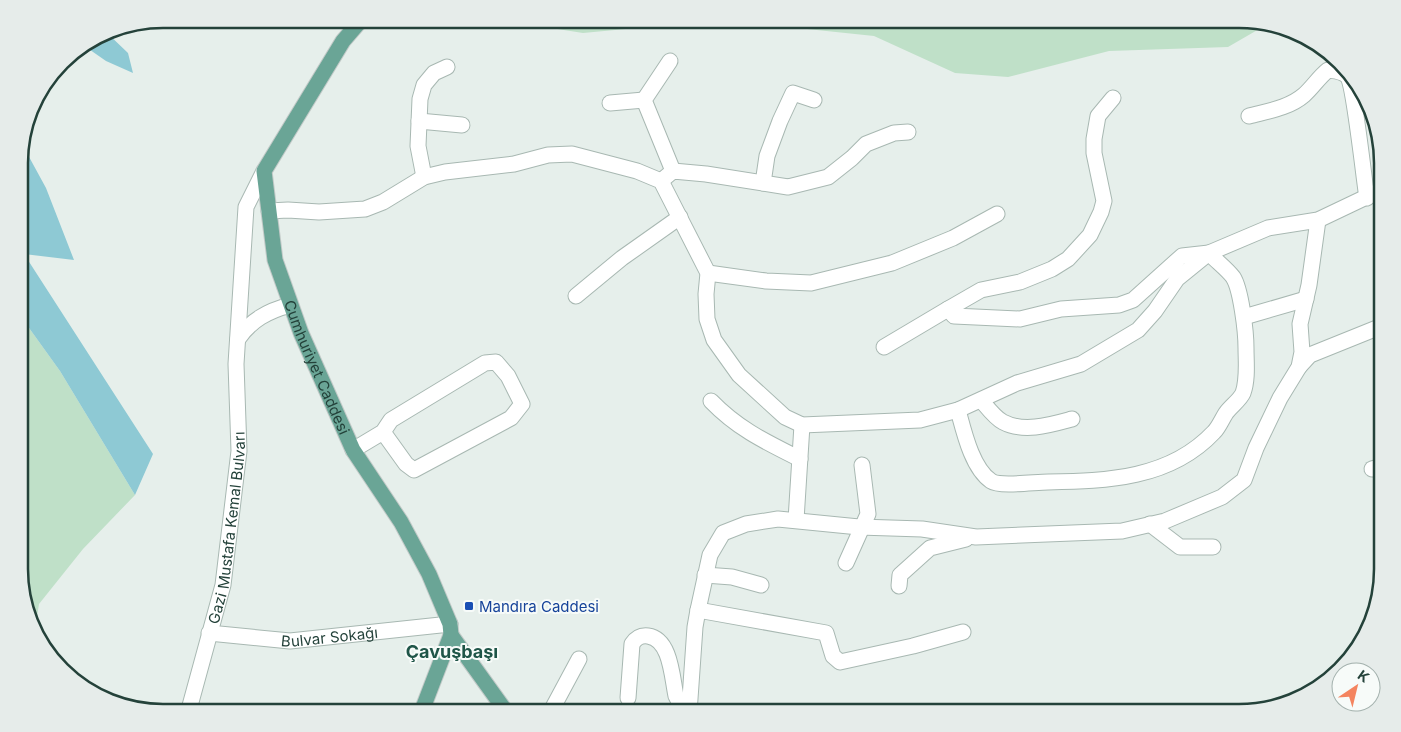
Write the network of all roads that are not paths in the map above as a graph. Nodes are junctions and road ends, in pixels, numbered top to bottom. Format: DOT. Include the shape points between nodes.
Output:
graph roads {
  1 [pos="355,27"];
  2 [pos="670,61"];
  3 [pos="447,67"];
  4 [pos="1337,71"];
  5 [pos="1350,87"];
  6 [pos="1113,98"];
  7 [pos="644,100"];
  8 [pos="814,100"];
  9 [pos="610,103"];
  10 [pos="1249,116"];
  11 [pos="419,121"];
  12 [pos="462,125"];
  13 [pos="908,132"];
  14 [pos="264,171"];
  15 [pos="667,176"];
  16 [pos="424,177"];
  17 [pos="763,184"];
  18 [pos="1374,194"];
  19 [pos="1366,198"];
  20 [pos="269,211"];
  21 [pos="997,214"];
  22 [pos="680,217"];
  23 [pos="1318,220"];
  24 [pos="1208,253"];
  25 [pos="708,273"];
  26 [pos="576,296"];
  27 [pos="1306,299"];
  28 [pos="290,305"];
  29 [pos="948,309"];
  30 [pos="1244,317"];
  31 [pos="1374,329"];
  32 [pos="238,340"];
  33 [pos="884,347"];
  34 [pos="1300,367"];
  35 [pos="981,400"];
  36 [pos="711,401"];
  37 [pos="958,410"];
  38 [pos="1072,419"];
  39 [pos="802,425"];
  40 [pos="382,432"];
  41 [pos="354,450"];
  42 [pos="800,459"];
  43 [pos="862,465"];
  44 [pos="796,520"];
  45 [pos="1150,524"];
  46 [pos="863,527"];
  47 [pos="976,537"];
  48 [pos="1213,547"];
  49 [pos="846,563"];
  50 [pos="704,575"];
  51 [pos="761,585"];
  52 [pos="899,586"];
  53 [pos="698,610"];
  54 [pos="450,630"];
  55 [pos="963,632"];
  56 [pos="209,633"];
  57 [pos="579,659"];
  58 [pos="628,698"];
  59 [pos="190,704"];
  60 [pos="424,704"];
  61 [pos="501,704"];
  62 [pos="555,704"];
  63 [pos="681,704"];
  64 [pos="689,704"];
  1 -- 14 [label="main road" via="343,41"];
  2 -- 7 [label="street"];
  3 -- 11 [label="street" via="434,73 424,85"];
  4 -- 10 [label="street" via="1328,70 1289,105"];
  5 -- 19 [label="street"];
  6 -- 29 [label="street" via="1098,116 1094,139 1104,201 1090,235 1068,260 1052,269 1020,282 981,290"];
  7 -- 9 [label="street"];
  7 -- 15 [label="street"];
  8 -- 17 [label="street" via="793,93 767,156"];
  11 -- 12 [label="street"];
  11 -- 16 [label="street" via="418,146"];
  13 -- 17 [label="street" via="894,133 866,144 828,177 788,187"];
  14 -- 20 [label="main road, Cumhuriyet Caddesi"];
  14 -- 32 [label="street, Gazi Mustafa Kemal Bulvarı" via="246,207"];
  15 -- 16 [label="street" via="572,154 548,155 514,164"];
  15 -- 17 [label="street" via="706,174"];
  15 -- 22 [label="street"];
  16 -- 20 [label="street" via="365,209"];
  18 -- 19 [label="street"];
  19 -- 23 [label="street"];
  20 -- 28 [label="main road, Cumhuriyet Caddesi" via="275,260"];
  21 -- 25 [label="street" via="953,238 892,263 811,283"];
  22 -- 25 [label="street"];
  22 -- 26 [label="street"];
  23 -- 24 [label="street" via="1268,228"];
  23 -- 27 [label="street"];
  24 -- 29 [label="street" via="1182,256 1133,300 1119,305 1061,309 1020,318 954,316"];
  24 -- 30 [label="street" via="1234,278"];
  24 -- 35 [label="street" via="1177,279 1138,330 1081,364 1017,383"];
  25 -- 39 [label="street" via="707,319 714,340 740,375 785,417"];
  27 -- 30 [label="street"];
  27 -- 34 [label="street" via="1300,324"];
  28 -- 32 [label="street" via="277,308 247,327"];
  28 -- 41 [label="main road, Cumhuriyet Caddesi"];
  29 -- 33 [label="street"];
  30 -- 37 [label="street" via="1246,382 1242,394 1215,432 1197,447 1152,471 1094,481 993,483 982,473 967,441"];
  31 -- 34 [label="street" via="1310,355"];
  32 -- 56 [label="street, Gazi Mustafa Kemal Bulvarı" via="239,451 223,585"];
  34 -- 45 [label="street" via="1280,398 1244,480 1222,497"];
  35 -- 37 [label="street"];
  35 -- 38 [label="street" via="1001,422 1020,428"];
  36 -- 42 [label="street" via="728,418 756,437"];
  37 -- 39 [label="street" via="920,420"];
  39 -- 42 [label="street"];
  40 -- 40 [label="street" via="391,420 485,363 496,362 508,376 522,404 511,418 414,470"];
  40 -- 41 [label="street"];
  41 -- 54 [label="main road, Cumhuriyet Caddesi" via="430,574"];
  42 -- 44 [label="street"];
  43 -- 46 [label="street" via="868,514"];
  44 -- 46 [label="street"];
  44 -- 50 [label="street" via="746,524 723,533 710,554"];
  45 -- 47 [label="street" via="1122,530"];
  45 -- 48 [label="street" via="1180,547"];
  46 -- 47 [label="street" via="922,529"];
  46 -- 49 [label="street"];
  47 -- 52 [label="street" via="930,548 900,575"];
  50 -- 51 [label="street" via="732,577"];
  50 -- 53 [label="street"];
  53 -- 55 [label="street" via="826,633 833,656 840,662"];
  53 -- 64 [label="street"];
  54 -- 56 [label="street, Bulvar Sokağı" via="290,641"];
  54 -- 60 [label="main road"];
  54 -- 61 [label="main road, Cumhuriyet Caddesi"];
  56 -- 59 [label="street, Gazi Mustafa Kemal Bulvarı"];
  57 -- 62 [label="street"];
  58 -- 63 [label="street" via="632,644 642,636 653,637 666,650 676,696"];
}
